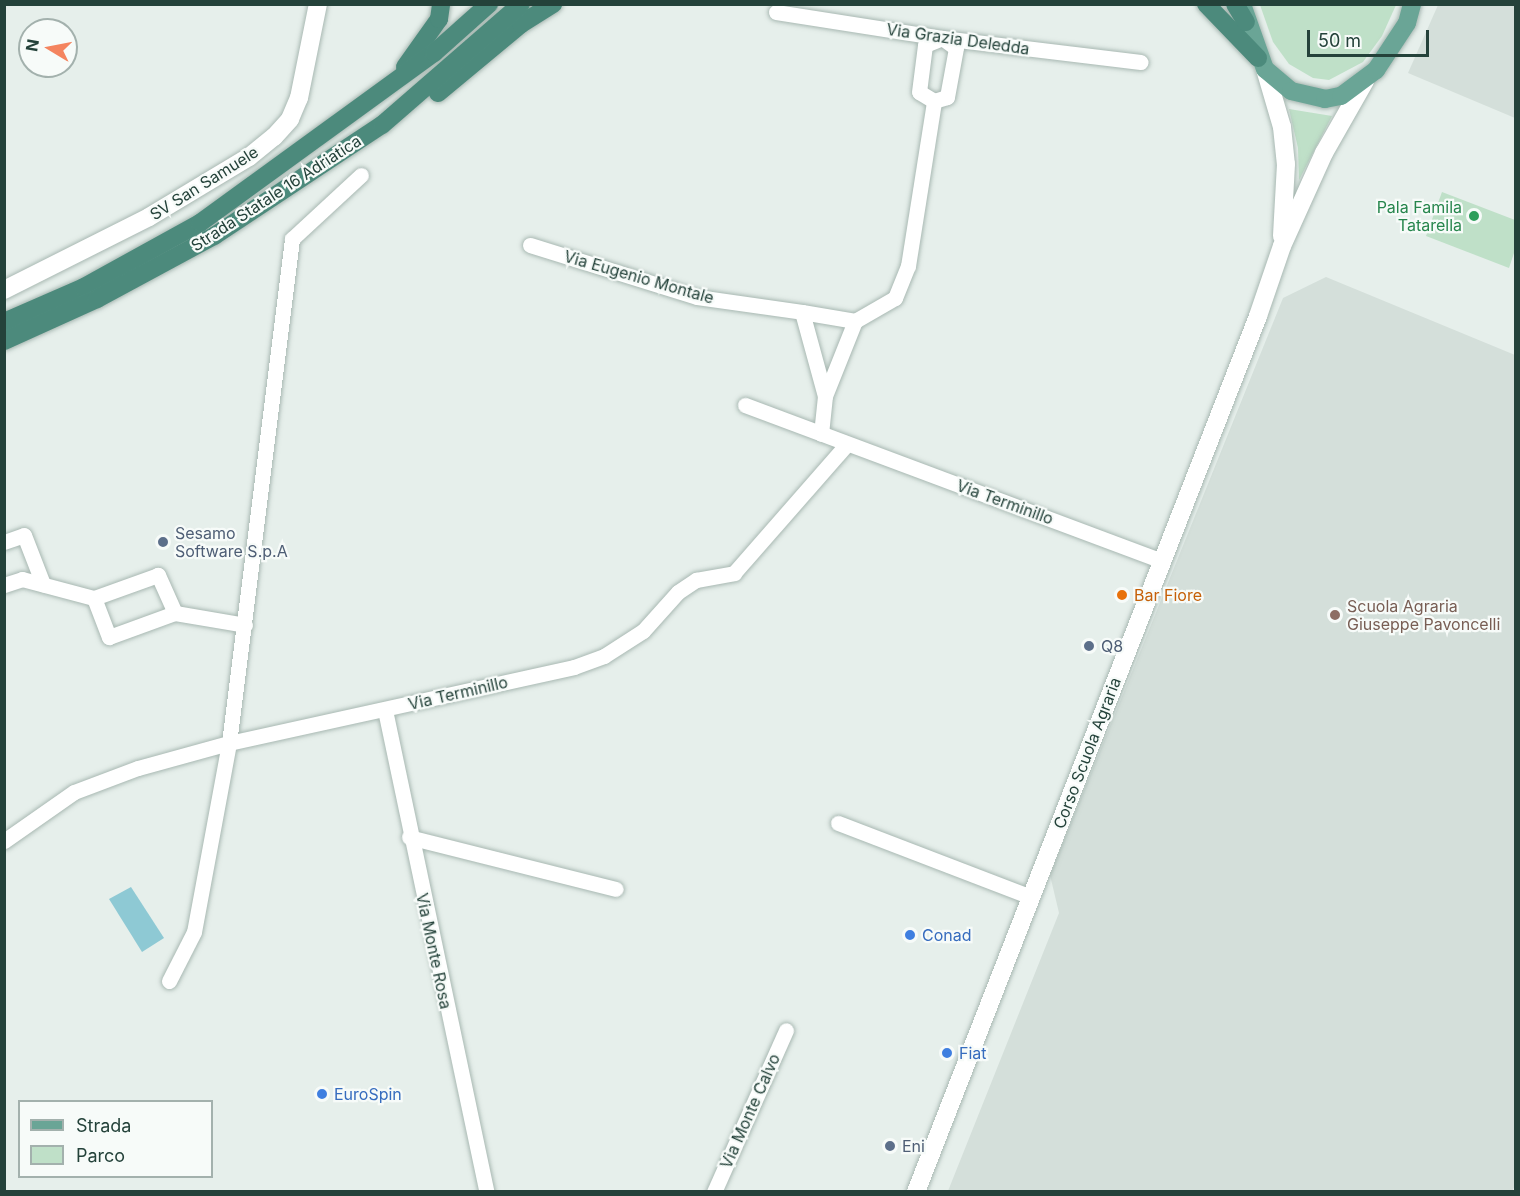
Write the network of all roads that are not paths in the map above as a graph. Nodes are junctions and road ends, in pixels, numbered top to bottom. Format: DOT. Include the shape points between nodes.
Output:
graph roads {
  1 [pos="318,4"];
  2 [pos="441,4"];
  3 [pos="489,4"];
  4 [pos="521,4"];
  5 [pos="553,4"];
  6 [pos="1206,4"];
  7 [pos="1235,4"];
  8 [pos="1412,4"];
  9 [pos="776,12"];
  10 [pos="1244,13"];
  11 [pos="942,38"];
  12 [pos="1142,62"];
  13 [pos="1262,63"];
  14 [pos="394,81"];
  15 [pos="1365,81"];
  16 [pos="934,101"];
  17 [pos="382,125"];
  18 [pos="361,176"];
  19 [pos="530,245"];
  20 [pos="1282,246"];
  21 [pos="4,290"];
  22 [pos="802,312"];
  23 [pos="855,321"];
  24 [pos="4,322"];
  25 [pos="4,341"];
  26 [pos="825,396"];
  27 [pos="745,405"];
  28 [pos="821,434"];
  29 [pos="847,444"];
  30 [pos="4,542"];
  31 [pos="1162,561"];
  32 [pos="43,584"];
  33 [pos="4,585"];
  34 [pos="94,598"];
  35 [pos="175,613"];
  36 [pos="245,625"];
  37 [pos="385,710"];
  38 [pos="229,743"];
  39 [pos="838,823"];
  40 [pos="410,837"];
  41 [pos="4,841"];
  42 [pos="616,889"];
  43 [pos="1031,897"];
  44 [pos="170,981"];
  45 [pos="786,1030"];
  46 [pos="487,1191"];
  47 [pos="714,1191"];
  48 [pos="916,1191"];
  1 -- 21 [label="main road, SV San Samuele" via="300,98 290,119 274,137 249,157 149,217"];
  2 -- 14 [label="highway" via="439,19"];
  3 -- 14 [label="highway, Strada Statale 16 Adriatica" via="434,53"];
  4 -- 17 [label="highway, Strada Statale 16 Adriatica"];
  5 -- 17 [label="highway" via="521,24 442,90"];
  6 -- 13 [label="highway"];
  7 -- 10 [label="highway"];
  8 -- 15 [label="main road" via="1407,23 1389,54"];
  9 -- 11 [label="street, Via Grazia Deledda"];
  10 -- 13 [label="main road"];
  11 -- 12 [label="street, Via Grazia Deledda"];
  11 -- 16 [label="street" via="956,48 947,97"];
  11 -- 16 [label="street" via="925,45 919,92"];
  13 -- 15 [label="main road" via="1278,83 1308,97 1341,96"];
  13 -- 20 [label="main road" via="1282,127 1286,164"];
  14 -- 24 [label="highway, Strada Statale 16 Adriatica" via="200,224 84,287"];
  15 -- 20 [label="main road" via="1324,153"];
  16 -- 23 [label="street" via="908,266 895,298"];
  17 -- 25 [label="highway, Strada Statale 16 Adriatica" via="214,236 97,299"];
  18 -- 36 [label="street" via="292,239"];
  19 -- 22 [label="street, Via Eugenio Montale" via="697,297"];
  20 -- 31 [label="main road, Corso Scuola Agraria"];
  22 -- 23 [label="street, Via Eugenio Montale"];
  22 -- 26 [label="street"];
  23 -- 26 [label="street"];
  26 -- 28 [label="street"];
  27 -- 28 [label="street, Via Terminillo"];
  28 -- 29 [label="street, Via Terminillo"];
  29 -- 31 [label="street, Via Terminillo"];
  29 -- 37 [label="street, Via Terminillo" via="734,573 696,580 678,592 630,641 574,667"];
  30 -- 32 [label="street" via="24,535"];
  31 -- 43 [label="main road, Corso Scuola Agraria"];
  32 -- 33 [label="street" via="22,579"];
  32 -- 34 [label="street"];
  34 -- 35 [label="street" via="158,575"];
  34 -- 35 [label="street" via="109,638"];
  35 -- 36 [label="street"];
  36 -- 38 [label="street"];
  37 -- 38 [label="street, Via Terminillo"];
  37 -- 40 [label="street, Via Monte Rosa"];
  38 -- 41 [label="street, Via Terminillo" via="138,768 74,792"];
  38 -- 44 [label="street" via="194,932"];
  39 -- 43 [label="street"];
  40 -- 42 [label="street"];
  40 -- 46 [label="street, Via Monte Rosa"];
  43 -- 48 [label="main road, Corso Scuola Agraria"];
  45 -- 47 [label="street, Via Monte Calvo"];
}
